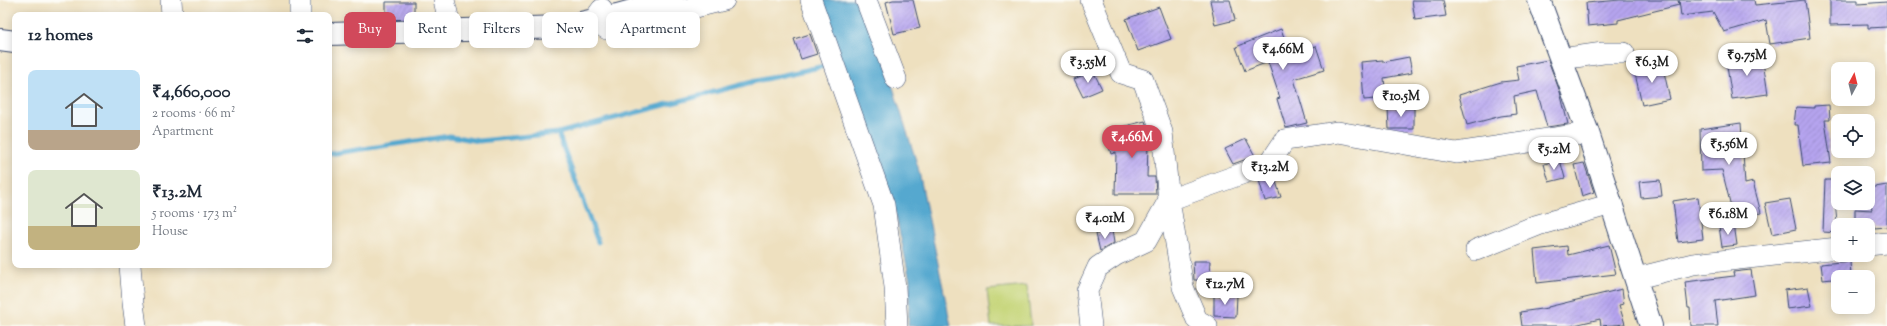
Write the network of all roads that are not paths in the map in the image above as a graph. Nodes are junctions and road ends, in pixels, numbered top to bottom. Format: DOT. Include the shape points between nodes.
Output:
graph roads {
  1 [pos="172,0"];
  2 [pos="300,0"];
  3 [pos="444,0"];
  4 [pos="633,0"];
  5 [pos="672,0"];
  6 [pos="724,0"];
  7 [pos="810,0"];
  8 [pos="866,0"];
  9 [pos="1091,0"];
  10 [pos="1539,0"];
  11 [pos="172,12"];
  12 [pos="300,12"];
  13 [pos="447,12"];
  14 [pos="598,14"];
  15 [pos="598,19"];
  16 [pos="598,23"];
  17 [pos="542,28"];
  18 [pos="461,30"];
  19 [pos="404,32"];
  20 [pos="332,34"];
  21 [pos="0,40"];
  22 [pos="12,42"];
  23 [pos="1624,53"];
  24 [pos="1562,59"];
  25 [pos="896,79"];
  26 [pos="1588,133"];
  27 [pos="1169,200"];
  28 [pos="1612,204"];
  29 [pos="1887,243"];
  30 [pos="1875,244"];
  31 [pos="1831,249"];
  32 [pos="1476,250"];
  33 [pos="130,268"];
  34 [pos="1636,278"];
  35 [pos="136,326"];
  36 [pos="898,326"];
  37 [pos="1091,326"];
  38 [pos="1207,326"];
  39 [pos="1651,326"];
  1 -- 11 [label="street"];
  2 -- 12 [label="street"];
  3 -- 13 [label="street"];
  4 -- 14 [label="street" via="602,8"];
  5 -- 15 [label="main road"];
  6 -- 16 [label="street" via="607,29"];
  7 -- 36 [label="street" via="884,205"];
  8 -- 25 [label="street"];
  9 -- 27 [label="street" via="1120,73 1144,80 1162,132"];
  10 -- 24 [label="main road"];
  17 -- 18 [label="main road"];
  19 -- 20 [label="main road"];
  21 -- 22 [label="main road"];
  23 -- 24 [label="street" via="1603,53"];
  24 -- 26 [label="main road"];
  26 -- 27 [label="street" via="1456,153 1338,132 1285,140 1269,164"];
  26 -- 28 [label="main road"];
  27 -- 37 [label="street" via="1146,241 1098,267 1087,291"];
  27 -- 38 [label="street" via="1183,287 1197,320"];
  28 -- 32 [label="street" via="1538,225"];
  28 -- 34 [label="main road"];
  29 -- 30 [label="street"];
  31 -- 34 [label="street" via="1693,264"];
  33 -- 35 [label="street"];
  34 -- 39 [label="main road"];
}
